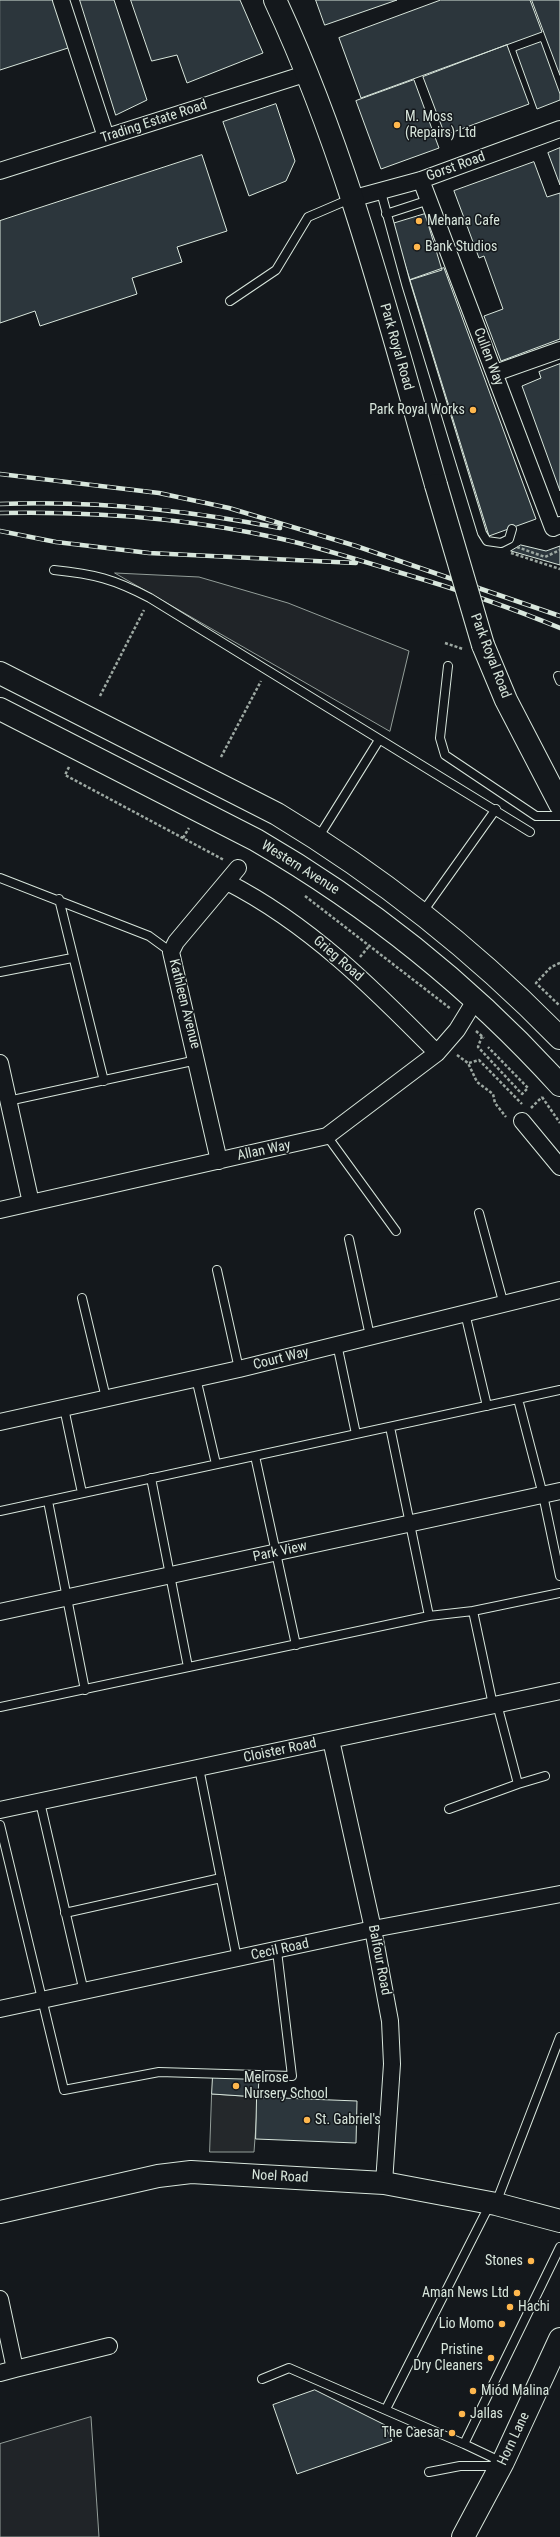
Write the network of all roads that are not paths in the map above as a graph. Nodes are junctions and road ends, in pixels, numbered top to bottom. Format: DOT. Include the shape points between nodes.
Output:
graph roads {
  1 [pos="61,0"];
  2 [pos="275,0"];
  3 [pos="308,74"];
  4 [pos="560,129"];
  5 [pos="106,137"];
  6 [pos="0,171"];
  7 [pos="421,180"];
  8 [pos="381,192"];
  9 [pos="351,199"];
  10 [pos="429,200"];
  11 [pos="386,214"];
  12 [pos="230,301"];
  13 [pos="560,350"];
  14 [pos="495,373"];
  15 [pos="560,525"];
  16 [pos="512,529"];
  17 [pos="54,570"];
  18 [pos="448,666"];
  19 [pos="0,673"];
  20 [pos="0,709"];
  21 [pos="379,740"];
  22 [pos="560,804"];
  23 [pos="496,809"];
  24 [pos="560,816"];
  25 [pos="530,832"];
  26 [pos="318,839"];
  27 [pos="238,868"];
  28 [pos="0,878"];
  29 [pos="227,882"];
  30 [pos="59,899"];
  31 [pos="421,913"];
  32 [pos="171,952"];
  33 [pos="72,958"];
  34 [pos="0,972"];
  35 [pos="476,999"];
  36 [pos="560,1038"];
  37 [pos="440,1049"];
  38 [pos="197,1060"];
  39 [pos="0,1064"];
  40 [pos="104,1081"];
  41 [pos="560,1086"];
  42 [pos="8,1101"];
  43 [pos="524,1112"];
  44 [pos="327,1136"];
  45 [pos="219,1161"];
  46 [pos="560,1167"];
  47 [pos="31,1203"];
  48 [pos="0,1210"];
  49 [pos="479,1213"];
  50 [pos="396,1231"];
  51 [pos="349,1239"];
  52 [pos="216,1270"];
  53 [pos="560,1290"];
  54 [pos="82,1298"];
  55 [pos="504,1306"];
  56 [pos="465,1314"];
  57 [pos="370,1336"];
  58 [pos="337,1344"];
  59 [pos="239,1369"];
  60 [pos="196,1378"];
  61 [pos="560,1390"];
  62 [pos="106,1398"];
  63 [pos="518,1399"];
  64 [pos="487,1406"];
  65 [pos="64,1408"];
  66 [pos="0,1422"];
  67 [pos="390,1427"];
  68 [pos="356,1434"];
  69 [pos="255,1456"];
  70 [pos="216,1464"];
  71 [pos="151,1478"];
  72 [pos="560,1491"];
  73 [pos="82,1493"];
  74 [pos="543,1495"];
  75 [pos="48,1501"];
  76 [pos="0,1511"];
  77 [pos="411,1524"];
  78 [pos="274,1553"];
  79 [pos="170,1576"];
  80 [pos="560,1576"];
  81 [pos="560,1593"];
  82 [pos="66,1598"];
  83 [pos="473,1611"];
  84 [pos="0,1612"];
  85 [pos="429,1616"];
  86 [pos="296,1645"];
  87 [pos="188,1667"];
  88 [pos="85,1690"];
  89 [pos="560,1691"];
  90 [pos="495,1705"];
  91 [pos="0,1707"];
  92 [pos="331,1740"];
  93 [pos="199,1768"];
  94 [pos="545,1776"];
  95 [pos="518,1784"];
  96 [pos="40,1802"];
  97 [pos="449,1809"];
  98 [pos="0,1810"];
  99 [pos="0,1825"];
  100 [pos="221,1878"];
  101 [pos="560,1894"];
  102 [pos="65,1912"];
  103 [pos="373,1929"];
  104 [pos="278,1951"];
  105 [pos="237,1959"];
  106 [pos="84,1992"];
  107 [pos="41,2001"];
  108 [pos="0,2009"];
  109 [pos="560,2037"];
  110 [pos="384,2183"];
  111 [pos="493,2204"];
  112 [pos="0,2212"];
  113 [pos="560,2221"];
  114 [pos="560,2247"];
  115 [pos="0,2300"];
  116 [pos="560,2339"];
  117 [pos="108,2346"];
  118 [pos="8,2371"];
  119 [pos="262,2378"];
  120 [pos="386,2409"];
  121 [pos="464,2444"];
  122 [pos="503,2464"];
  123 [pos="429,2472"];
  124 [pos="463,2537"];
  1 -- 5 [label="street"];
  2 -- 3 [label="main road, Park Royal Road"];
  3 -- 5 [label="street, Trading Estate Road"];
  3 -- 9 [label="main road, Park Royal Road"];
  4 -- 7 [label="street, Gorst Road"];
  5 -- 6 [label="street, Trading Estate Road"];
  7 -- 8 [label="street, Gorst Road"];
  7 -- 10 [label="street, Cullen Way"];
  8 -- 9 [label="street, Gorst Road"];
  8 -- 11 [label="lane"];
  9 -- 12 [label="lane" via="308,217 276,270"];
  9 -- 22 [label="main road, Park Royal Road, bridge" via="436,485 474,648 506,700"];
  10 -- 11 [label="lane"];
  10 -- 14 [label="street, Cullen Way"];
  11 -- 16 [label="lane" via="482,533 487,541 501,543 509,539"];
  13 -- 14 [label="street"];
  14 -- 15 [label="street, Cullen Way" via="553,528"];
  17 -- 21 [label="lane" via="94,574 129,587 267,668"];
  18 -- 24 [label="lane" via="440,738 445,755 536,816"];
  19 -- 26 [label="main road" via="270,810"];
  20 -- 35 [label="main road, Western Avenue" via="298,864 398,934"];
  21 -- 23 [label="lane"];
  21 -- 26 [label="lane"];
  23 -- 25 [label="lane"];
  23 -- 31 [label="lane"];
  26 -- 31 [label="main road"];
  27 -- 29 [label="street, Kathleen Avenue"];
  28 -- 30 [label="lane"];
  29 -- 32 [label="street, Kathleen Avenue" via="176,942"];
  29 -- 37 [label="street, Grieg Road" via="263,900 304,929"];
  30 -- 32 [label="lane" via="149,936"];
  30 -- 33 [label="lane"];
  31 -- 36 [label="main road" via="512,989"];
  32 -- 38 [label="street, Kathleen Avenue"];
  33 -- 34 [label="lane"];
  33 -- 40 [label="lane"];
  35 -- 37 [label="street, Allan Way" via="460,1026"];
  35 -- 41 [label="main road, Western Avenue"];
  37 -- 44 [label="street, Allan Way"];
  38 -- 40 [label="lane"];
  38 -- 45 [label="street, Kathleen Avenue"];
  39 -- 42 [label="street"];
  40 -- 42 [label="lane"];
  42 -- 47 [label="street"];
  43 -- 46 [label="street"];
  44 -- 45 [label="street, Allan Way"];
  44 -- 50 [label="lane"];
  45 -- 47 [label="street, Allan Way"];
  47 -- 48 [label="street, Allan Way"];
  49 -- 55 [label="lane"];
  51 -- 57 [label="lane"];
  52 -- 59 [label="lane"];
  53 -- 55 [label="street, Court Way"];
  54 -- 62 [label="lane"];
  55 -- 56 [label="street, Court Way"];
  56 -- 57 [label="street, Court Way"];
  56 -- 64 [label="lane"];
  57 -- 58 [label="street, Court Way"];
  58 -- 59 [label="street, Court Way"];
  58 -- 68 [label="lane"];
  59 -- 60 [label="street, Court Way"];
  60 -- 62 [label="street, Court Way"];
  60 -- 70 [label="lane"];
  61 -- 63 [label="lane"];
  62 -- 65 [label="street, Court Way"];
  63 -- 64 [label="lane"];
  63 -- 74 [label="lane"];
  64 -- 67 [label="lane"];
  65 -- 66 [label="street, Court Way"];
  65 -- 73 [label="lane"];
  67 -- 68 [label="lane"];
  67 -- 77 [label="lane"];
  68 -- 69 [label="lane"];
  69 -- 70 [label="lane"];
  69 -- 78 [label="lane"];
  70 -- 71 [label="lane"];
  71 -- 73 [label="lane"];
  71 -- 79 [label="lane"];
  72 -- 74 [label="street, Park View"];
  73 -- 75 [label="lane"];
  74 -- 77 [label="street, Park View"];
  74 -- 80 [label="lane"];
  75 -- 76 [label="lane"];
  75 -- 82 [label="lane"];
  77 -- 78 [label="street, Park View"];
  77 -- 85 [label="lane"];
  78 -- 79 [label="street, Park View"];
  78 -- 86 [label="lane"];
  79 -- 82 [label="street, Park View"];
  79 -- 87 [label="lane"];
  81 -- 83 [label="lane"];
  82 -- 84 [label="street, Park View"];
  82 -- 88 [label="lane"];
  83 -- 85 [label="lane"];
  83 -- 90 [label="lane"];
  85 -- 86 [label="lane"];
  86 -- 87 [label="lane"];
  87 -- 88 [label="lane"];
  88 -- 91 [label="lane"];
  89 -- 90 [label="street, Cloister Road"];
  90 -- 92 [label="street, Cloister Road"];
  90 -- 95 [label="lane"];
  92 -- 93 [label="street, Cloister Road"];
  92 -- 103 [label="street, Balfour Road"];
  93 -- 96 [label="street, Cloister Road"];
  93 -- 100 [label="lane"];
  94 -- 95 [label="lane"];
  95 -- 97 [label="lane"];
  96 -- 98 [label="street, Cloister Road"];
  96 -- 102 [label="lane"];
  99 -- 107 [label="lane"];
  100 -- 102 [label="lane"];
  100 -- 105 [label="lane"];
  101 -- 103 [label="street, Cecil Road"];
  102 -- 106 [label="lane"];
  103 -- 104 [label="street, Cecil Road"];
  103 -- 110 [label="street, Balfour Road" via="390,2021 392,2064"];
  104 -- 105 [label="street, Cecil Road"];
  104 -- 107 [label="lane" via="292,2076 159,2072 64,2090"];
  105 -- 106 [label="street, Cecil Road"];
  106 -- 107 [label="street, Cecil Road"];
  107 -- 108 [label="street, Cecil Road"];
  109 -- 111 [label="lane"];
  110 -- 111 [label="main road, Noel Road"];
  110 -- 112 [label="main road, Noel Road" via="191,2172 158,2176"];
  111 -- 113 [label="main road, Noel Road"];
  111 -- 120 [label="lane"];
  114 -- 121 [label="lane"];
  115 -- 118 [label="street"];
  116 -- 122 [label="main road, Horn Lane"];
  117 -- 118 [label="street"];
  119 -- 120 [label="lane" via="289,2368"];
  120 -- 121 [label="lane"];
  121 -- 122 [label="lane"];
  122 -- 123 [label="lane" via="460,2466"];
  122 -- 124 [label="main road, Horn Lane"];
}
